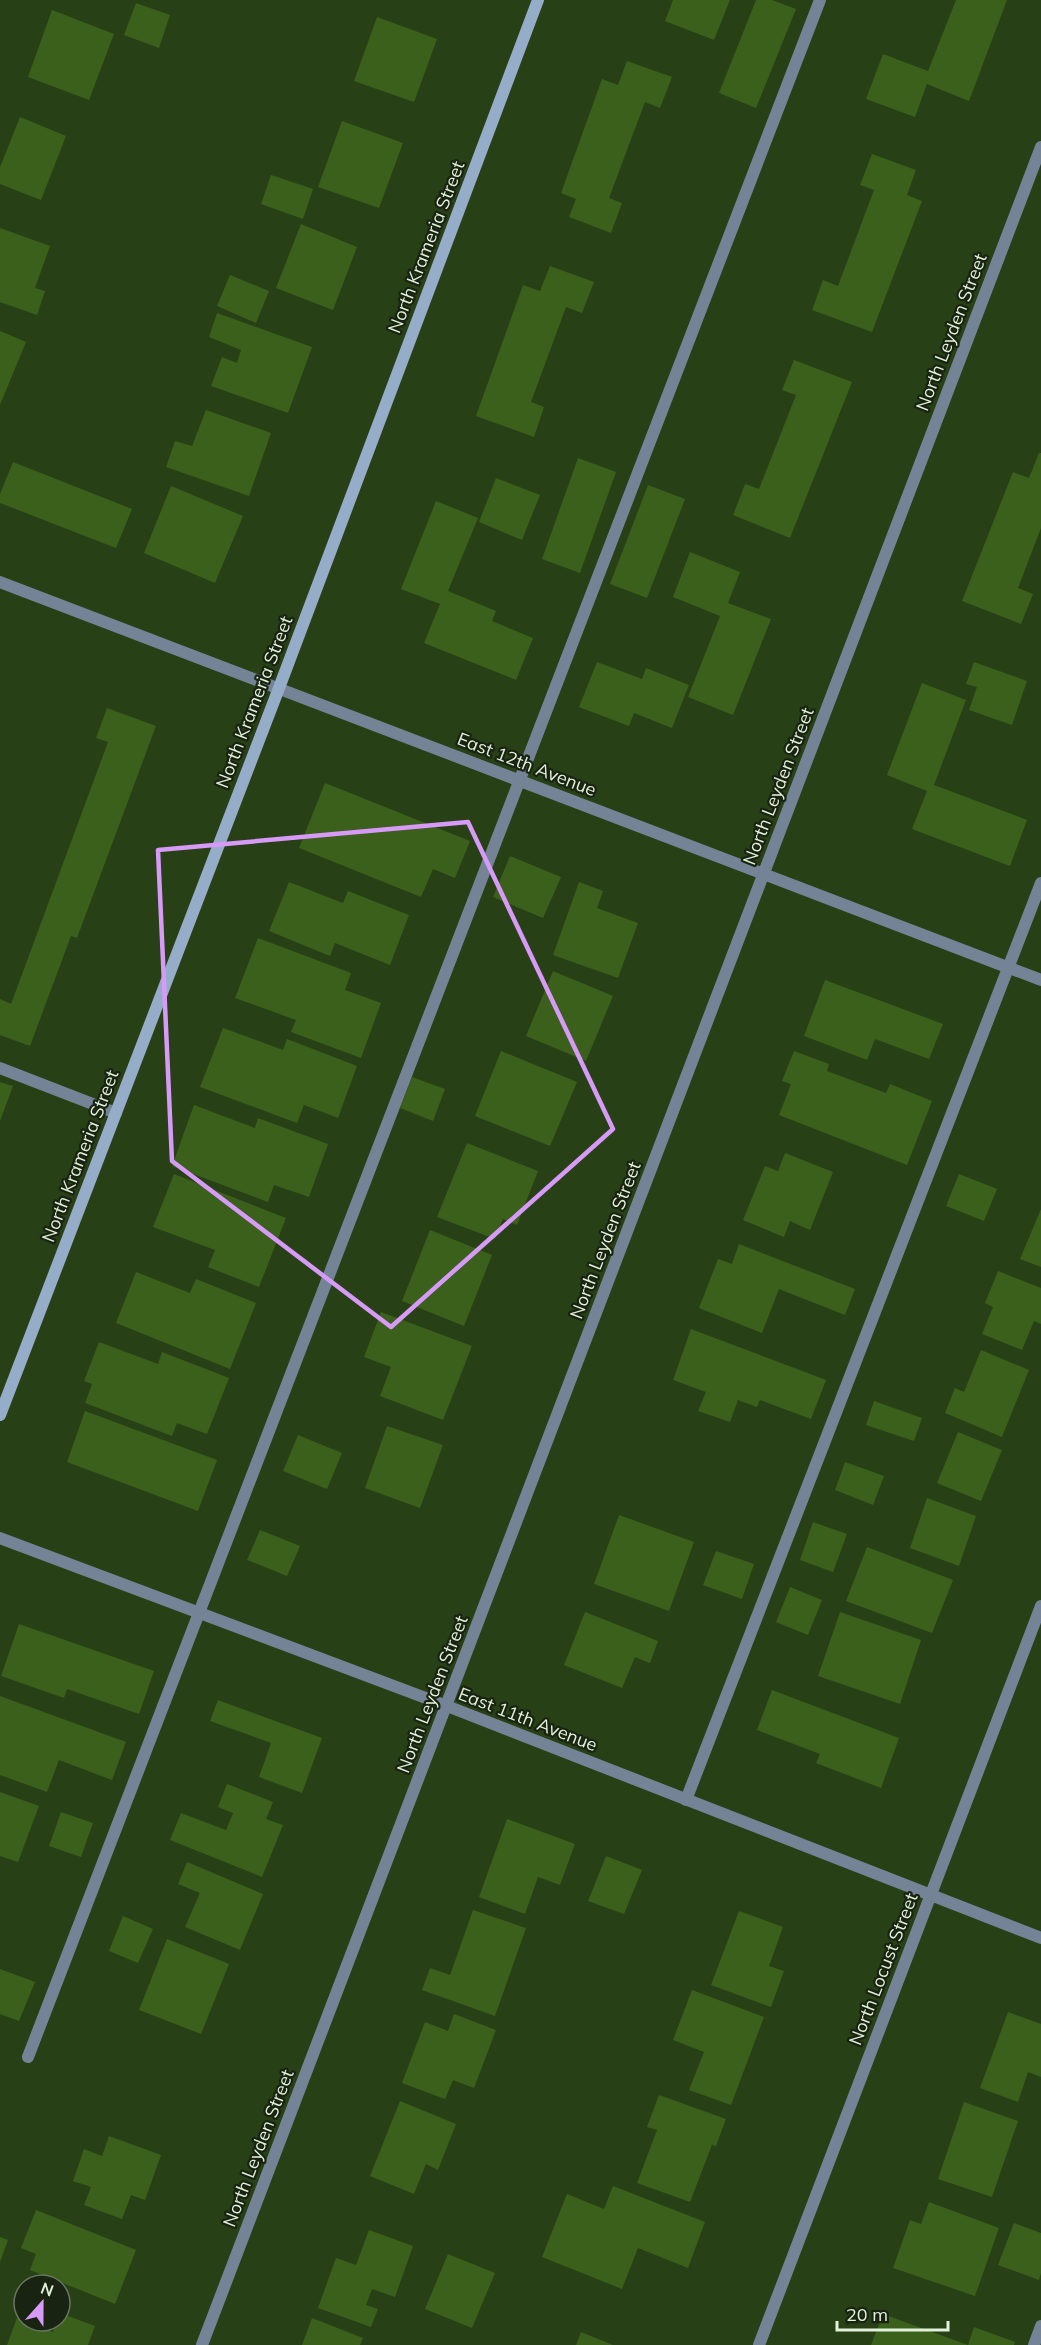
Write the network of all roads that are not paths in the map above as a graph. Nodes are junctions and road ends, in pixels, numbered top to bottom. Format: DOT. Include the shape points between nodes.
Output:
graph roads {
  1 [pos="538,0"];
  2 [pos="820,0"];
  3 [pos="1041,147"];
  4 [pos="0,582"];
  5 [pos="279,688"];
  6 [pos="521,781"];
  7 [pos="764,873"];
  8 [pos="1041,883"];
  9 [pos="1009,968"];
  10 [pos="1041,980"];
  11 [pos="0,1068"];
  12 [pos="116,1113"];
  13 [pos="0,1415"];
  14 [pos="0,1538"];
  15 [pos="1041,1606"];
  16 [pos="198,1613"];
  17 [pos="447,1706"];
  18 [pos="686,1800"];
  19 [pos="930,1895"];
  20 [pos="1041,1938"];
  21 [pos="27,2057"];
  22 [pos="1041,2326"];
  23 [pos="202,2345"];
  24 [pos="759,2345"];
  25 [pos="1034,2345"];
  1 -- 5 [label="street, North Krameria Street"];
  2 -- 6 [label="street"];
  3 -- 7 [label="street, North Leyden Street"];
  4 -- 5 [label="street, East 12th Avenue"];
  5 -- 6 [label="street, East 12th Avenue"];
  5 -- 12 [label="street, North Krameria Street"];
  6 -- 7 [label="street, East 12th Avenue"];
  6 -- 16 [label="street"];
  7 -- 9 [label="street, East 12th Avenue"];
  7 -- 17 [label="street, North Leyden Street"];
  8 -- 9 [label="street"];
  9 -- 10 [label="street, East 12th Avenue"];
  9 -- 18 [label="street"];
  11 -- 12 [label="street"];
  12 -- 13 [label="street, North Krameria Street"];
  14 -- 16 [label="street, East 11th Avenue"];
  15 -- 19 [label="street, North Locust Street"];
  16 -- 17 [label="street, East 11th Avenue"];
  16 -- 21 [label="street"];
  17 -- 18 [label="street, East 11th Avenue"];
  17 -- 23 [label="street, North Leyden Street"];
  18 -- 19 [label="street, East 11th Avenue"];
  19 -- 20 [label="street, East 11th Avenue"];
  19 -- 24 [label="street, North Locust Street"];
  22 -- 25 [label="street"];
}
